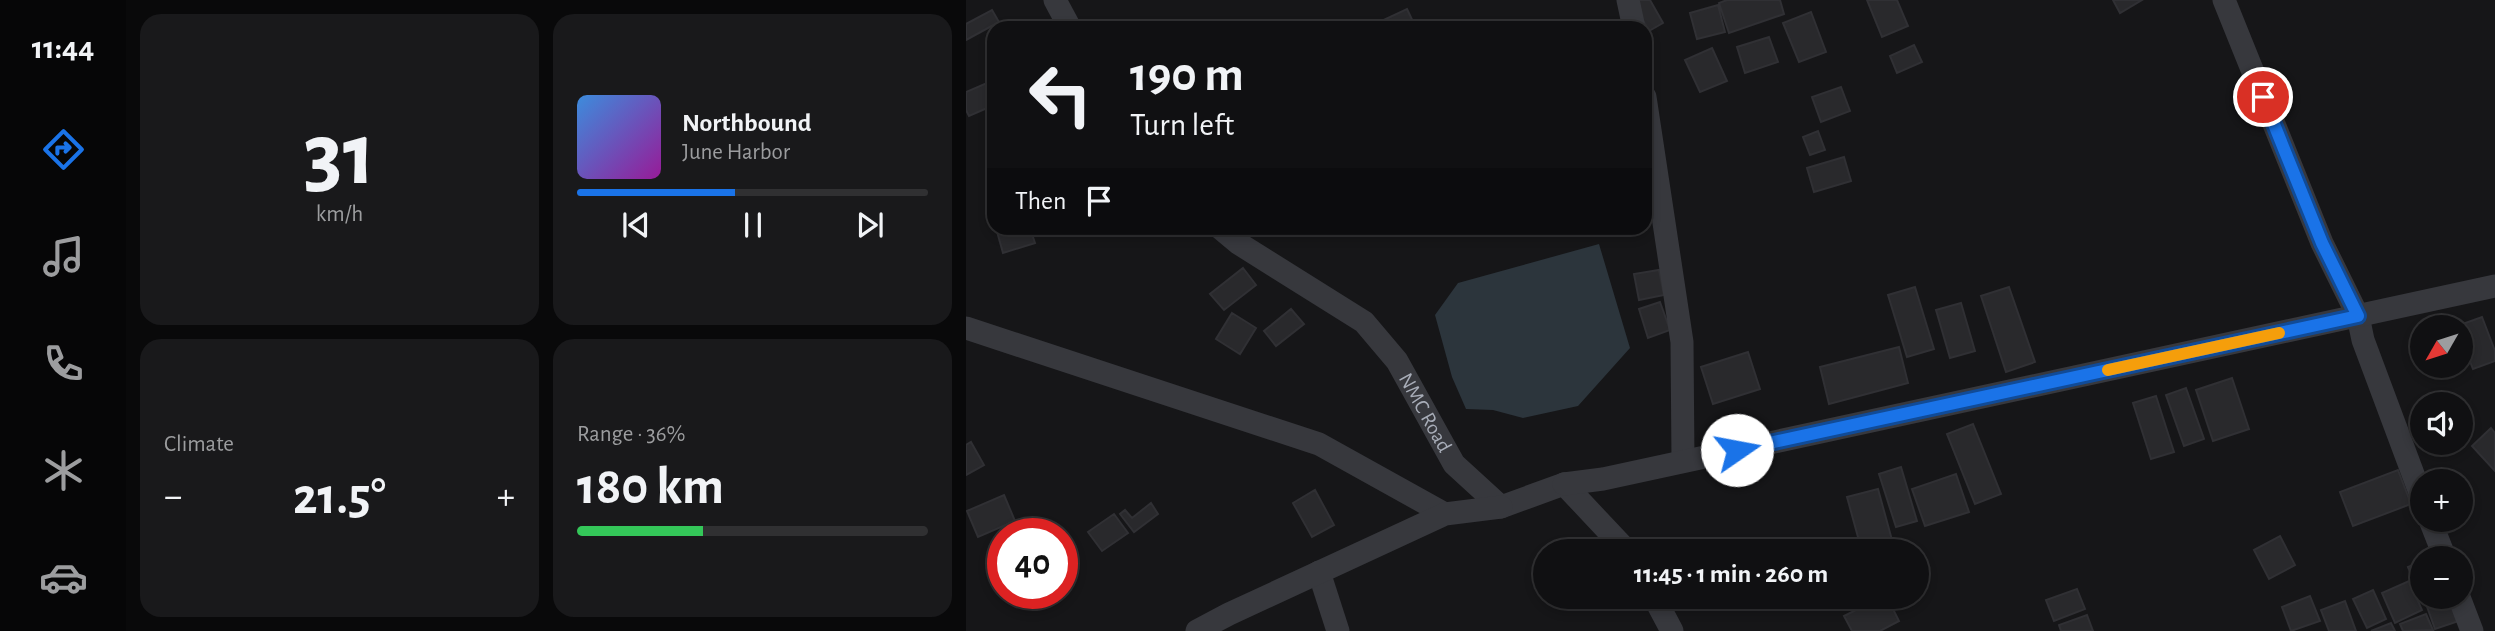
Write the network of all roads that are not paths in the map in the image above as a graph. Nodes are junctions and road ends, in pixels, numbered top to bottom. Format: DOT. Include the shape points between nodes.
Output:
graph roads {
  1 [pos="1055,0"];
  2 [pos="1628,0"];
  3 [pos="2224,0"];
  4 [pos="1066,21"];
  5 [pos="1632,21"];
  6 [pos="1652,143"];
  7 [pos="1229,235"];
  8 [pos="2495,286"];
  9 [pos="2358,316"];
  10 [pos="966,328"];
  11 [pos="1683,461"];
  12 [pos="2411,469"];
  13 [pos="1564,484"];
  14 [pos="1502,507"];
  15 [pos="1446,514"];
  16 [pos="1616,539"];
  17 [pos="1319,572"];
  18 [pos="1660,609"];
  19 [pos="2464,609"];
  20 [pos="1197,631"];
  21 [pos="1338,631"];
  22 [pos="1672,631"];
  23 [pos="2472,631"];
  1 -- 4 [label="street"];
  2 -- 5 [label="street"];
  3 -- 9 [label="street" via="2322,243"];
  6 -- 11 [label="street" via="1682,341"];
  7 -- 14 [label="street, NMC Road" via="1364,322 1397,361 1454,464"];
  8 -- 9 [label="street"];
  9 -- 11 [label="street"];
  9 -- 12 [label="street"];
  10 -- 15 [label="street" via="1319,444"];
  11 -- 13 [label="street"];
  13 -- 14 [label="street"];
  13 -- 16 [label="street"];
  14 -- 15 [label="street"];
  15 -- 17 [label="street"];
  17 -- 20 [label="street"];
  17 -- 21 [label="street"];
  18 -- 22 [label="street"];
  19 -- 23 [label="street"];
}
